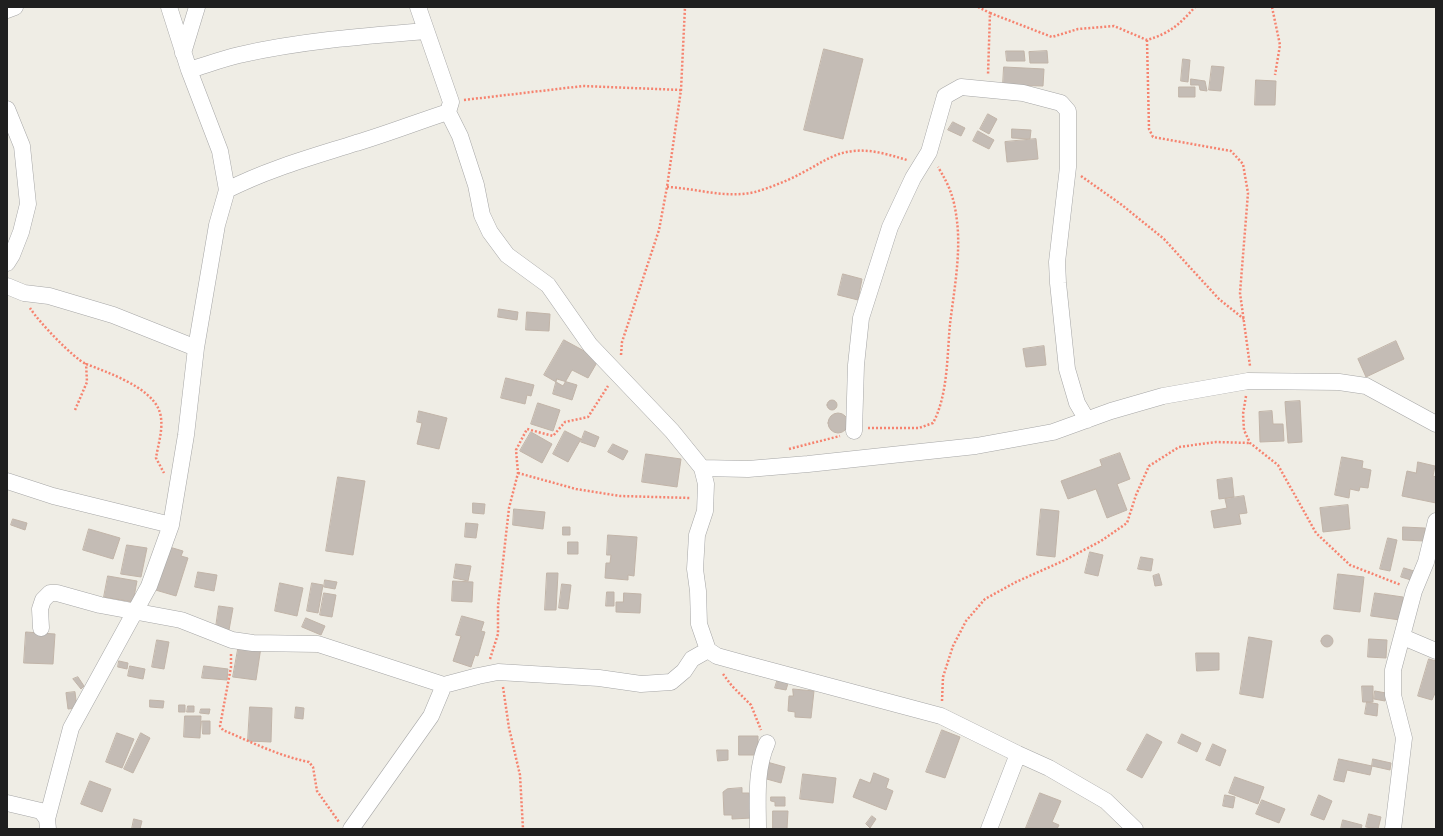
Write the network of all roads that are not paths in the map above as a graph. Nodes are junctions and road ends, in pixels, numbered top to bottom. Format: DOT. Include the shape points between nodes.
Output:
graph roads {
  1 [pos="15,7"];
  2 [pos="169,7"];
  3 [pos="197,7"];
  4 [pos="418,7"];
  5 [pos="7,10"];
  6 [pos="426,31"];
  7 [pos="183,53"];
  8 [pos="189,70"];
  9 [pos="450,107"];
  10 [pos="7,109"];
  11 [pos="227,190"];
  12 [pos="7,263"];
  13 [pos="7,286"];
  14 [pos="196,348"];
  15 [pos="1087,420"];
  16 [pos="1436,424"];
  17 [pos="854,431"];
  18 [pos="702,468"];
  19 [pos="7,481"];
  20 [pos="1436,521"];
  21 [pos="171,525"];
  22 [pos="135,611"];
  23 [pos="41,628"];
  24 [pos="1402,636"];
  25 [pos="1436,652"];
  26 [pos="712,653"];
  27 [pos="444,685"];
  28 [pos="767,743"];
  29 [pos="1018,754"];
  30 [pos="7,803"];
  31 [pos="48,824"];
  32 [pos="346,826"];
  33 [pos="758,829"];
  34 [pos="989,829"];
  35 [pos="1135,829"];
  36 [pos="1393,829"];
  1 -- 5 [label="street"];
  2 -- 7 [label="street"];
  3 -- 7 [label="street"];
  4 -- 6 [label="street"];
  6 -- 8 [label="street" via="292,45 238,55"];
  6 -- 9 [label="street"];
  7 -- 8 [label="street"];
  8 -- 11 [label="street" via="220,151"];
  9 -- 11 [label="street" via="357,143 289,163"];
  9 -- 18 [label="street" via="476,185 482,215 490,232 507,255 548,285 590,345 672,431"];
  10 -- 12 [label="street" via="22,146 28,204 21,232"];
  11 -- 14 [label="street" via="217,224"];
  13 -- 14 [label="street" via="24,293 49,296 113,315"];
  14 -- 21 [label="street" via="186,435"];
  15 -- 16 [label="street" via="1163,396 1248,381 1339,382 1366,386"];
  15 -- 17 [label="street" via="1077,403 1067,369 1058,283 1057,262 1068,167 1068,111 1061,103 1023,93 961,86 945,96 925,158 890,227 861,318 856,365"];
  15 -- 18 [label="street" via="1053,432 976,446 763,468"];
  18 -- 26 [label="street" via="706,498 705,511 697,535 695,569 699,624"];
  19 -- 21 [label="street" via="68,500"];
  20 -- 24 [label="street" via="1426,562 1414,592"];
  21 -- 22 [label="street" via="149,586"];
  22 -- 23 [label="street" via="100,605 57,593 50,594 43,600 40,609"];
  22 -- 27 [label="street" via="182,620 232,640 253,643 318,644"];
  22 -- 31 [label="street" via="70,728"];
  24 -- 25 [label="street"];
  24 -- 36 [label="street" via="1393,670 1393,695 1404,738"];
  26 -- 27 [label="street" via="692,659 684,671 671,682 641,684 599,678 500,672"];
  26 -- 29 [label="street" via="941,716"];
  27 -- 32 [label="street" via="431,716"];
  28 -- 33 [label="street" via="761,757 758,785"];
  29 -- 34 [label="street"];
  29 -- 35 [label="street" via="1049,768 1106,801"];
  30 -- 31 [label="street" via="41,811"];
}
